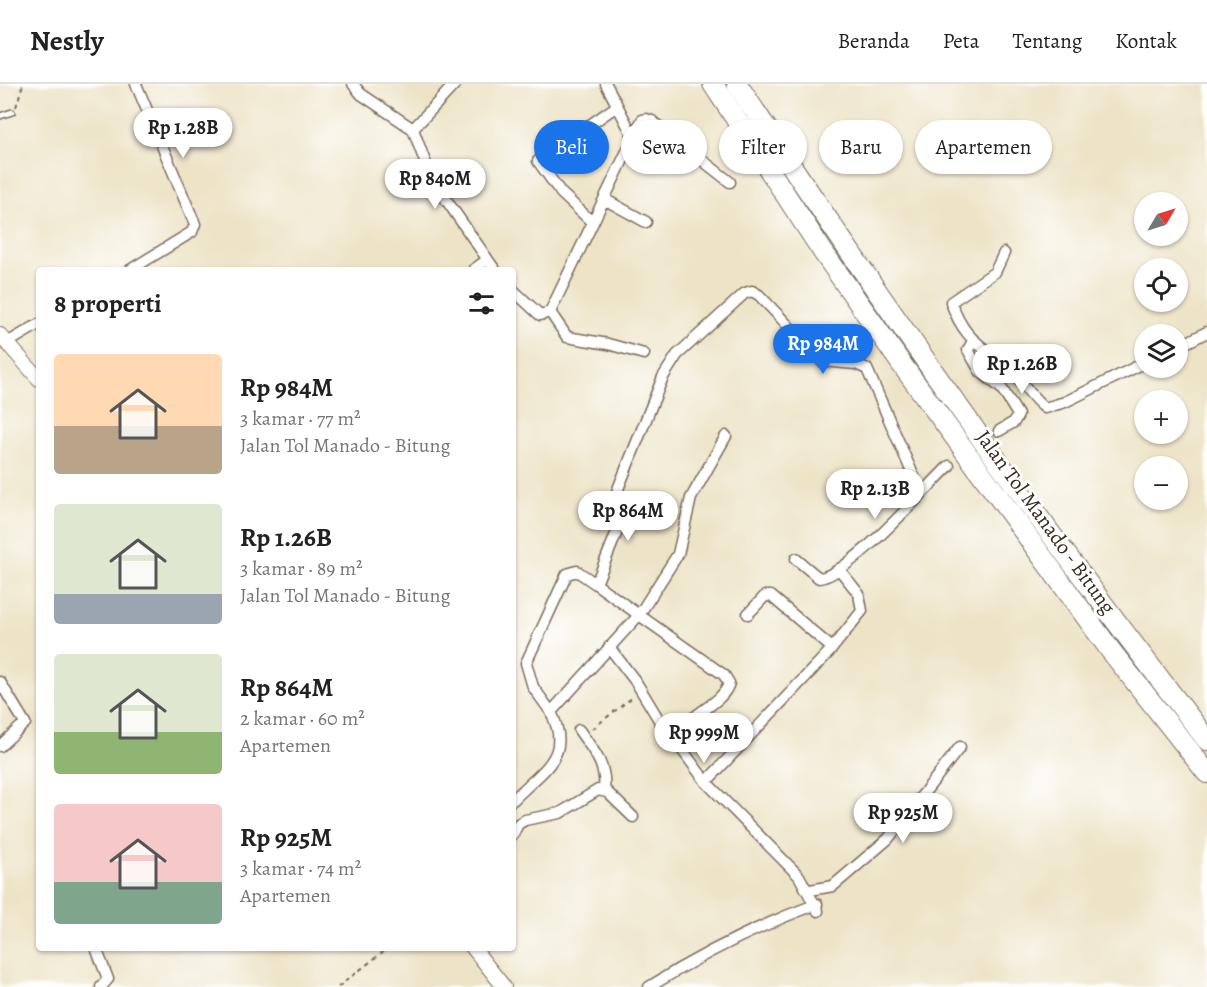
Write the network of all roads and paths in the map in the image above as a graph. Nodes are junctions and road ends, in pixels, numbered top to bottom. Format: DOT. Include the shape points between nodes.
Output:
graph roads {
  1 [pos="23,84"];
  2 [pos="136,84"];
  3 [pos="353,84"];
  4 [pos="455,84"];
  5 [pos="606,84"];
  6 [pos="712,84"];
  7 [pos="737,84"];
  8 [pos="617,106"];
  9 [pos="12,111"];
  10 [pos="0,116"];
  11 [pos="624,120"];
  12 [pos="413,129"];
  13 [pos="621,162"];
  14 [pos="707,164"];
  15 [pos="730,182"];
  16 [pos="604,200"];
  17 [pos="646,222"];
  18 [pos="593,223"];
  19 [pos="1004,253"];
  20 [pos="487,260"];
  21 [pos="135,267"];
  22 [pos="477,267"];
  23 [pos="493,267"];
  24 [pos="516,293"];
  25 [pos="550,312"];
  26 [pos="36,325"];
  27 [pos="1207,332"];
  28 [pos="4,339"];
  29 [pos="973,341"];
  30 [pos="1188,341"];
  31 [pos="644,354"];
  32 [pos="1134,368"];
  33 [pos="36,376"];
  34 [pos="999,431"];
  35 [pos="726,436"];
  36 [pos="949,466"];
  37 [pos="921,493"];
  38 [pos="796,559"];
  39 [pos="839,569"];
  40 [pos="596,584"];
  41 [pos="748,614"];
  42 [pos="639,615"];
  43 [pos="609,647"];
  44 [pos="832,648"];
  45 [pos="0,682"];
  46 [pos="641,690"];
  47 [pos="551,712"];
  48 [pos="662,725"];
  49 [pos="581,733"];
  50 [pos="1207,740"];
  51 [pos="0,746"];
  52 [pos="960,747"];
  53 [pos="1207,773"];
  54 [pos="706,782"];
  55 [pos="604,790"];
  56 [pos="516,797"];
  57 [pos="633,817"];
  58 [pos="516,828"];
  59 [pos="810,890"];
  60 [pos="97,951"];
  61 [pos="384,951"];
  62 [pos="477,951"];
  63 [pos="101,987"];
  64 [pos="338,987"];
  65 [pos="504,987"];
  66 [pos="649,987"];
  1 -- 9 [label="path"];
  2 -- 21 [label="street" via="195,227 183,239"];
  3 -- 12 [label="street" via="361,94"];
  4 -- 12 [label="street"];
  5 -- 8 [label="street"];
  6 -- 53 [label="highway, Jalan Tol Manado - Bitung" via="904,369 1111,651"];
  7 -- 50 [label="highway, Jalan Tol Manado - Bitung" via="922,357 1128,639"];
  8 -- 11 [label="street"];
  8 -- 18 [label="street" via="538,161 561,194"];
  9 -- 10 [label="lane"];
  12 -- 20 [label="street" via="431,178"];
  13 -- 16 [label="street"];
  14 -- 15 [label="street"];
  16 -- 17 [label="street"];
  16 -- 18 [label="street"];
  18 -- 25 [label="street"];
  19 -- 29 [label="street" via="995,272 951,302"];
  20 -- 22 [label="street"];
  20 -- 23 [label="street"];
  24 -- 25 [label="street" via="540,315"];
  25 -- 31 [label="street" via="567,337"];
  26 -- 28 [label="street"];
  27 -- 30 [label="street"];
  28 -- 33 [label="street"];
  29 -- 32 [label="street" via="1045,408"];
  29 -- 34 [label="street" via="968,350 971,359 1002,389 1018,415"];
  35 -- 42 [label="street" via="691,498 678,554"];
  36 -- 37 [label="street"];
  37 -- 39 [label="street" via="903,515"];
  37 -- 40 [label="street" via="867,369 822,361 759,295 753,291 745,293 677,355 663,377 614,499 613,508 620,524"];
  38 -- 39 [label="street" via="819,578"];
  39 -- 44 [label="street" via="863,605"];
  40 -- 42 [label="street"];
  40 -- 47 [label="street" via="577,571 567,574 526,663 533,687"];
  41 -- 44 [label="street" via="765,596 771,596"];
  42 -- 43 [label="street"];
  42 -- 54 [label="street" via="724,675 729,683 722,694 684,725 675,740"];
  43 -- 46 [label="street"];
  43 -- 47 [label="street"];
  44 -- 54 [label="street"];
  45 -- 51 [label="street" via="25,723"];
  46 -- 48 [label="street"];
  46 -- 49 [label="path"];
  47 -- 56 [label="street" via="561,741 558,752"];
  49 -- 55 [label="street" via="600,759 606,775"];
  52 -- 59 [label="street" via="888,839 834,886"];
  54 -- 59 [label="street"];
  55 -- 57 [label="street"];
  55 -- 58 [label="street" via="551,817 525,820"];
  59 -- 66 [label="street" via="818,907 770,921"];
  60 -- 63 [label="street" via="108,974"];
  61 -- 64 [label="path"];
  62 -- 65 [label="street"];
}
